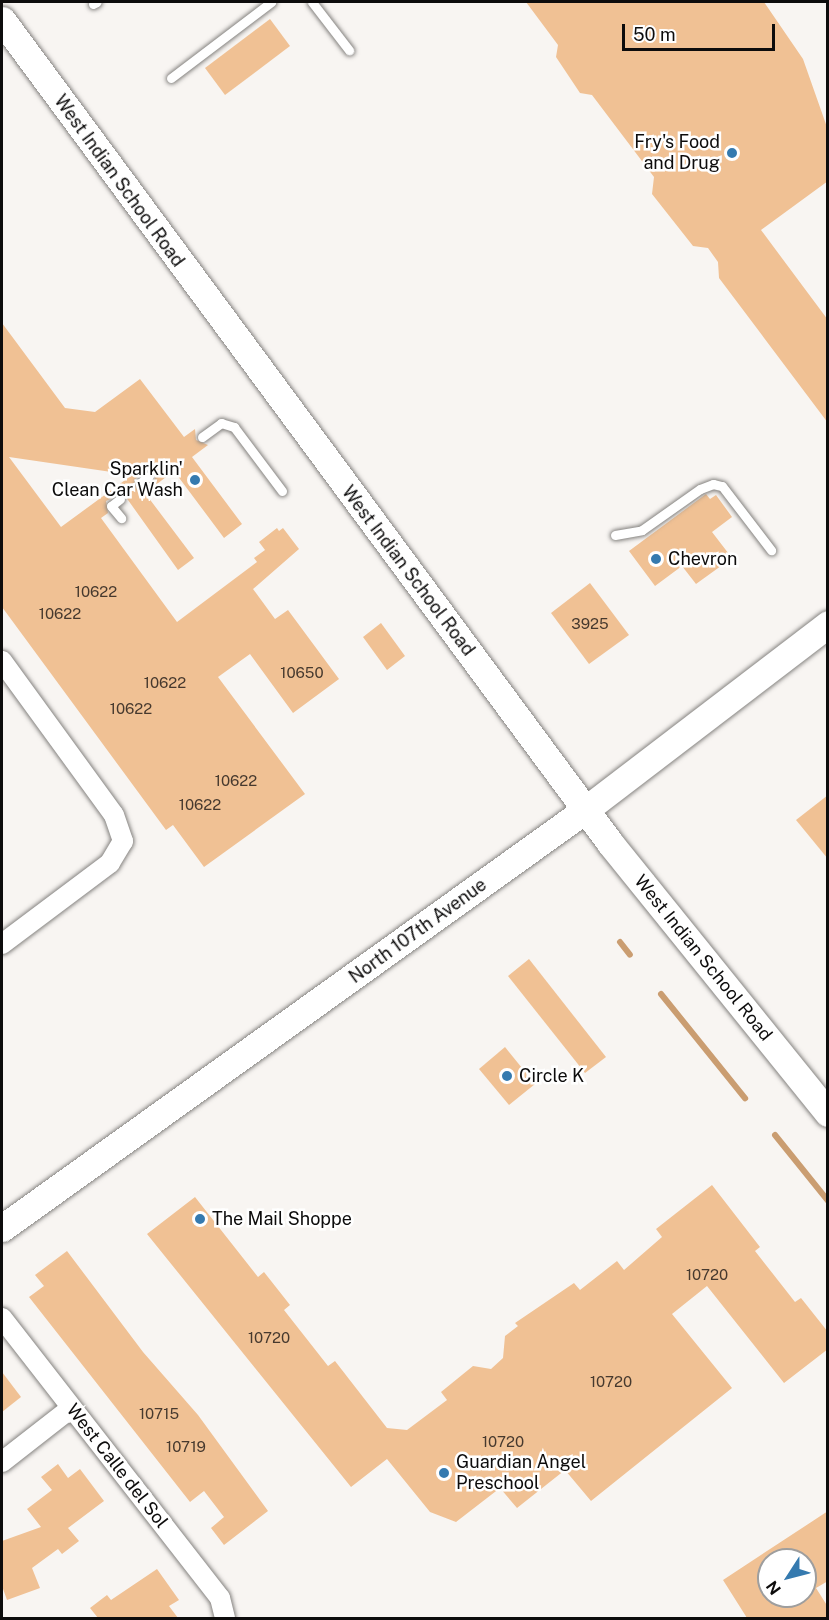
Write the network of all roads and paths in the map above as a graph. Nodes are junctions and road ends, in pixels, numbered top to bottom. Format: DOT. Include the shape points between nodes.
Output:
graph roads {
  1 [pos="271,2"];
  2 [pos="312,2"];
  3 [pos="2,20"];
  4 [pos="348,50"];
  5 [pos="171,78"];
  6 [pos="202,437"];
  7 [pos="149,476"];
  8 [pos="140,483"];
  9 [pos="282,491"];
  10 [pos="120,499"];
  11 [pos="121,518"];
  12 [pos="615,535"];
  13 [pos="771,550"];
  14 [pos="828,624"];
  15 [pos="2,662"];
  16 [pos="585,810"];
  17 [pos="2,944"];
  18 [pos="828,1113"];
  19 [pos="2,1228"];
  20 [pos="2,1318"];
  21 [pos="71,1408"];
  22 [pos="2,1462"];
  23 [pos="225,1618"];
  1 -- 5 [label="lane"];
  2 -- 4 [label="lane"];
  3 -- 16 [label="main road, West Indian School Road"];
  6 -- 9 [label="lane" via="221,423 234,427"];
  7 -- 8 [label="lane"];
  10 -- 11 [label="lane" via="111,506"];
  12 -- 13 [label="lane" via="642,530 713,484 722,486"];
  14 -- 16 [label="main road, North 107th Avenue"];
  15 -- 17 [label="street" via="114,815 123,841 110,863"];
  16 -- 18 [label="main road, West Indian School Road"];
  16 -- 19 [label="main road, North 107th Avenue"];
  20 -- 21 [label="street, West Calle del Sol"];
  21 -- 22 [label="street"];
  21 -- 23 [label="street, West Calle del Sol" via="220,1598"];
}
